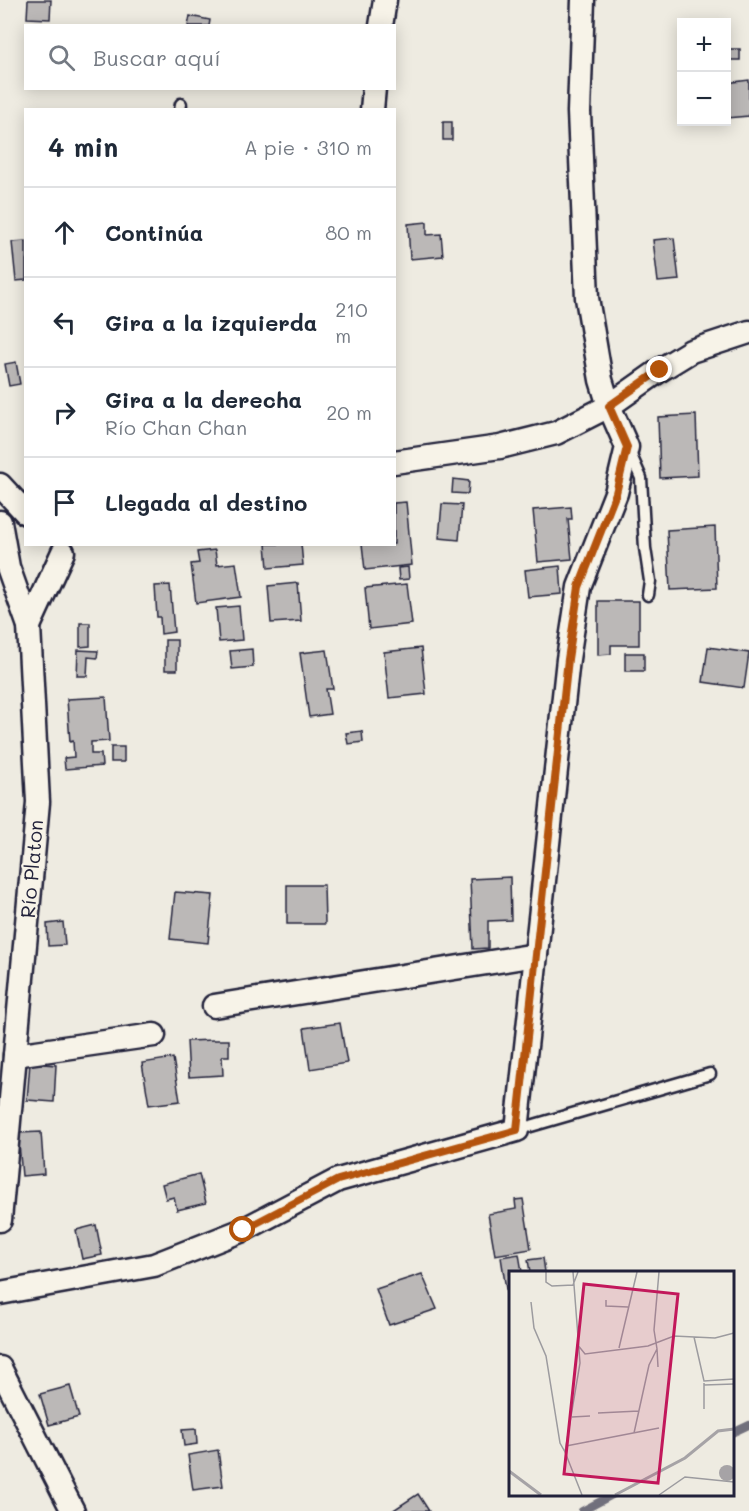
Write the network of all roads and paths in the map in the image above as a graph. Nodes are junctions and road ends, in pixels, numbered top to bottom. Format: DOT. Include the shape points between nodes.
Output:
graph roads {
  1 [pos="385,0"];
  2 [pos="583,0"];
  3 [pos="381,24"];
  4 [pos="374,90"];
  5 [pos="372,108"];
  6 [pos="749,332"];
  7 [pos="609,406"];
  8 [pos="627,447"];
  9 [pos="396,462"];
  10 [pos="0,484"];
  11 [pos="24,511"];
  12 [pos="0,522"];
  13 [pos="65,547"];
  14 [pos="648,595"];
  15 [pos="29,626"];
  16 [pos="536,956"];
  17 [pos="214,1006"];
  18 [pos="154,1035"];
  19 [pos="15,1055"];
  20 [pos="710,1074"];
  21 [pos="517,1130"];
  22 [pos="0,1220"];
  23 [pos="0,1293"];
  24 [pos="0,1368"];
  25 [pos="73,1511"];
  1 -- 3 [label="street"];
  2 -- 7 [label="street" via="579,112 587,298"];
  4 -- 5 [label="street"];
  6 -- 7 [label="street" via="691,351"];
  7 -- 8 [label="street"];
  7 -- 9 [label="street" via="556,433 500,447"];
  8 -- 14 [label="lane" via="641,478"];
  8 -- 16 [label="street" via="616,493 579,587"];
  10 -- 11 [label="street"];
  12 -- 15 [label="street, Río Platon" via="8,567"];
  13 -- 15 [label="street"];
  15 -- 19 [label="street, Río Platon" via="38,802"];
  16 -- 17 [label="street"];
  16 -- 21 [label="street"];
  18 -- 19 [label="street"];
  19 -- 22 [label="street, Río Platon"];
  20 -- 21 [label="lane"];
  21 -- 23 [label="street" via="338,1180 243,1230 154,1265"];
  24 -- 25 [label="street"];
}
